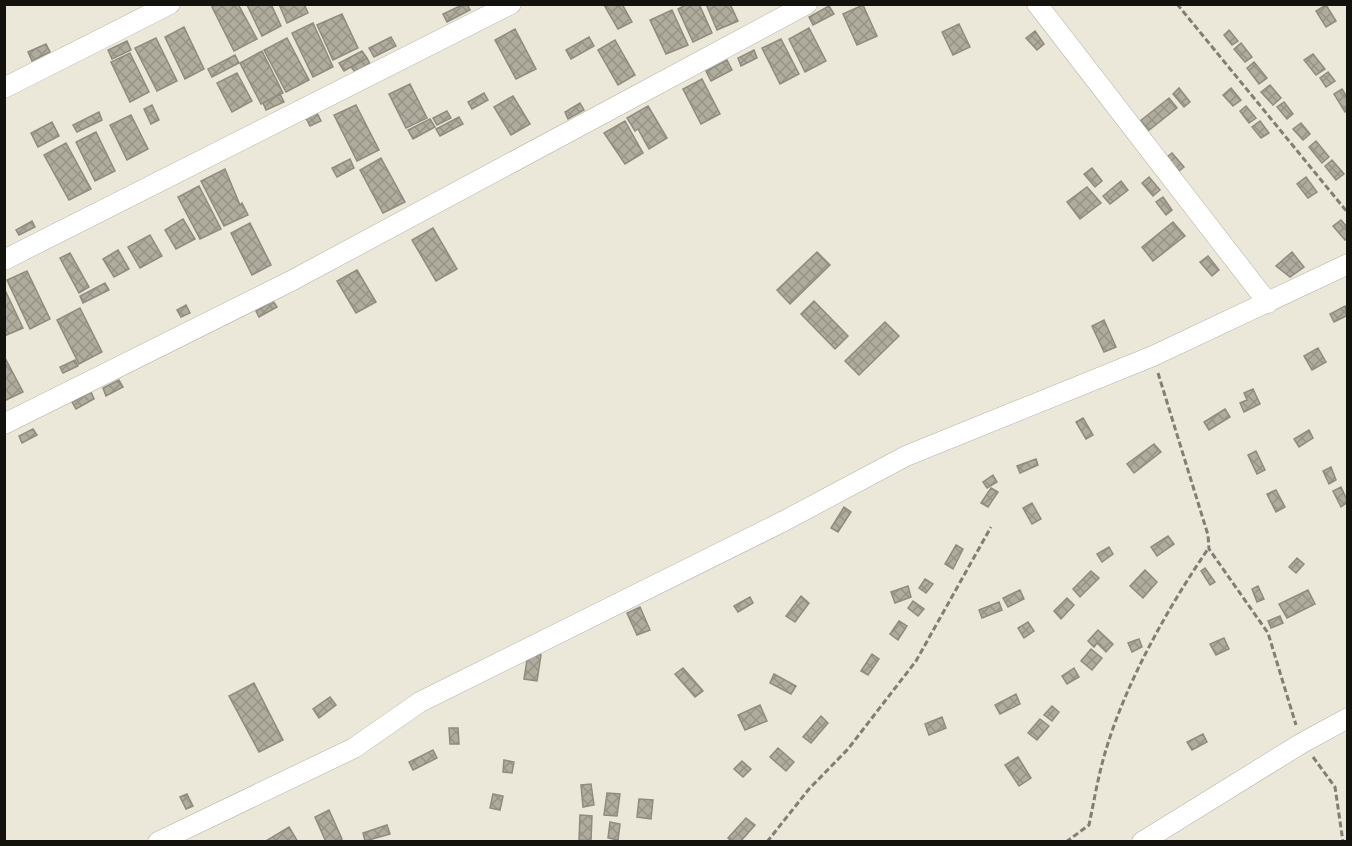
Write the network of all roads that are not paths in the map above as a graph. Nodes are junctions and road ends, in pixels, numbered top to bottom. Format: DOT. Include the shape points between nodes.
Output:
graph roads {
  1 [pos="171,4"];
  2 [pos="511,4"];
  3 [pos="807,4"];
  4 [pos="1037,4"];
  5 [pos="4,88"];
  6 [pos="4,260"];
  7 [pos="1347,264"];
  8 [pos="1268,303"];
  9 [pos="4,424"];
  10 [pos="1347,718"];
  11 [pos="158,842"];
  12 [pos="1142,842"];
  1 -- 5 [label="street"];
  2 -- 6 [label="street"];
  3 -- 9 [label="street" via="291,281"];
  4 -- 8 [label="street"];
  7 -- 8 [label="street"];
  8 -- 11 [label="street" via="1153,356 906,456 420,702 354,748"];
  10 -- 12 [label="street"];
}
